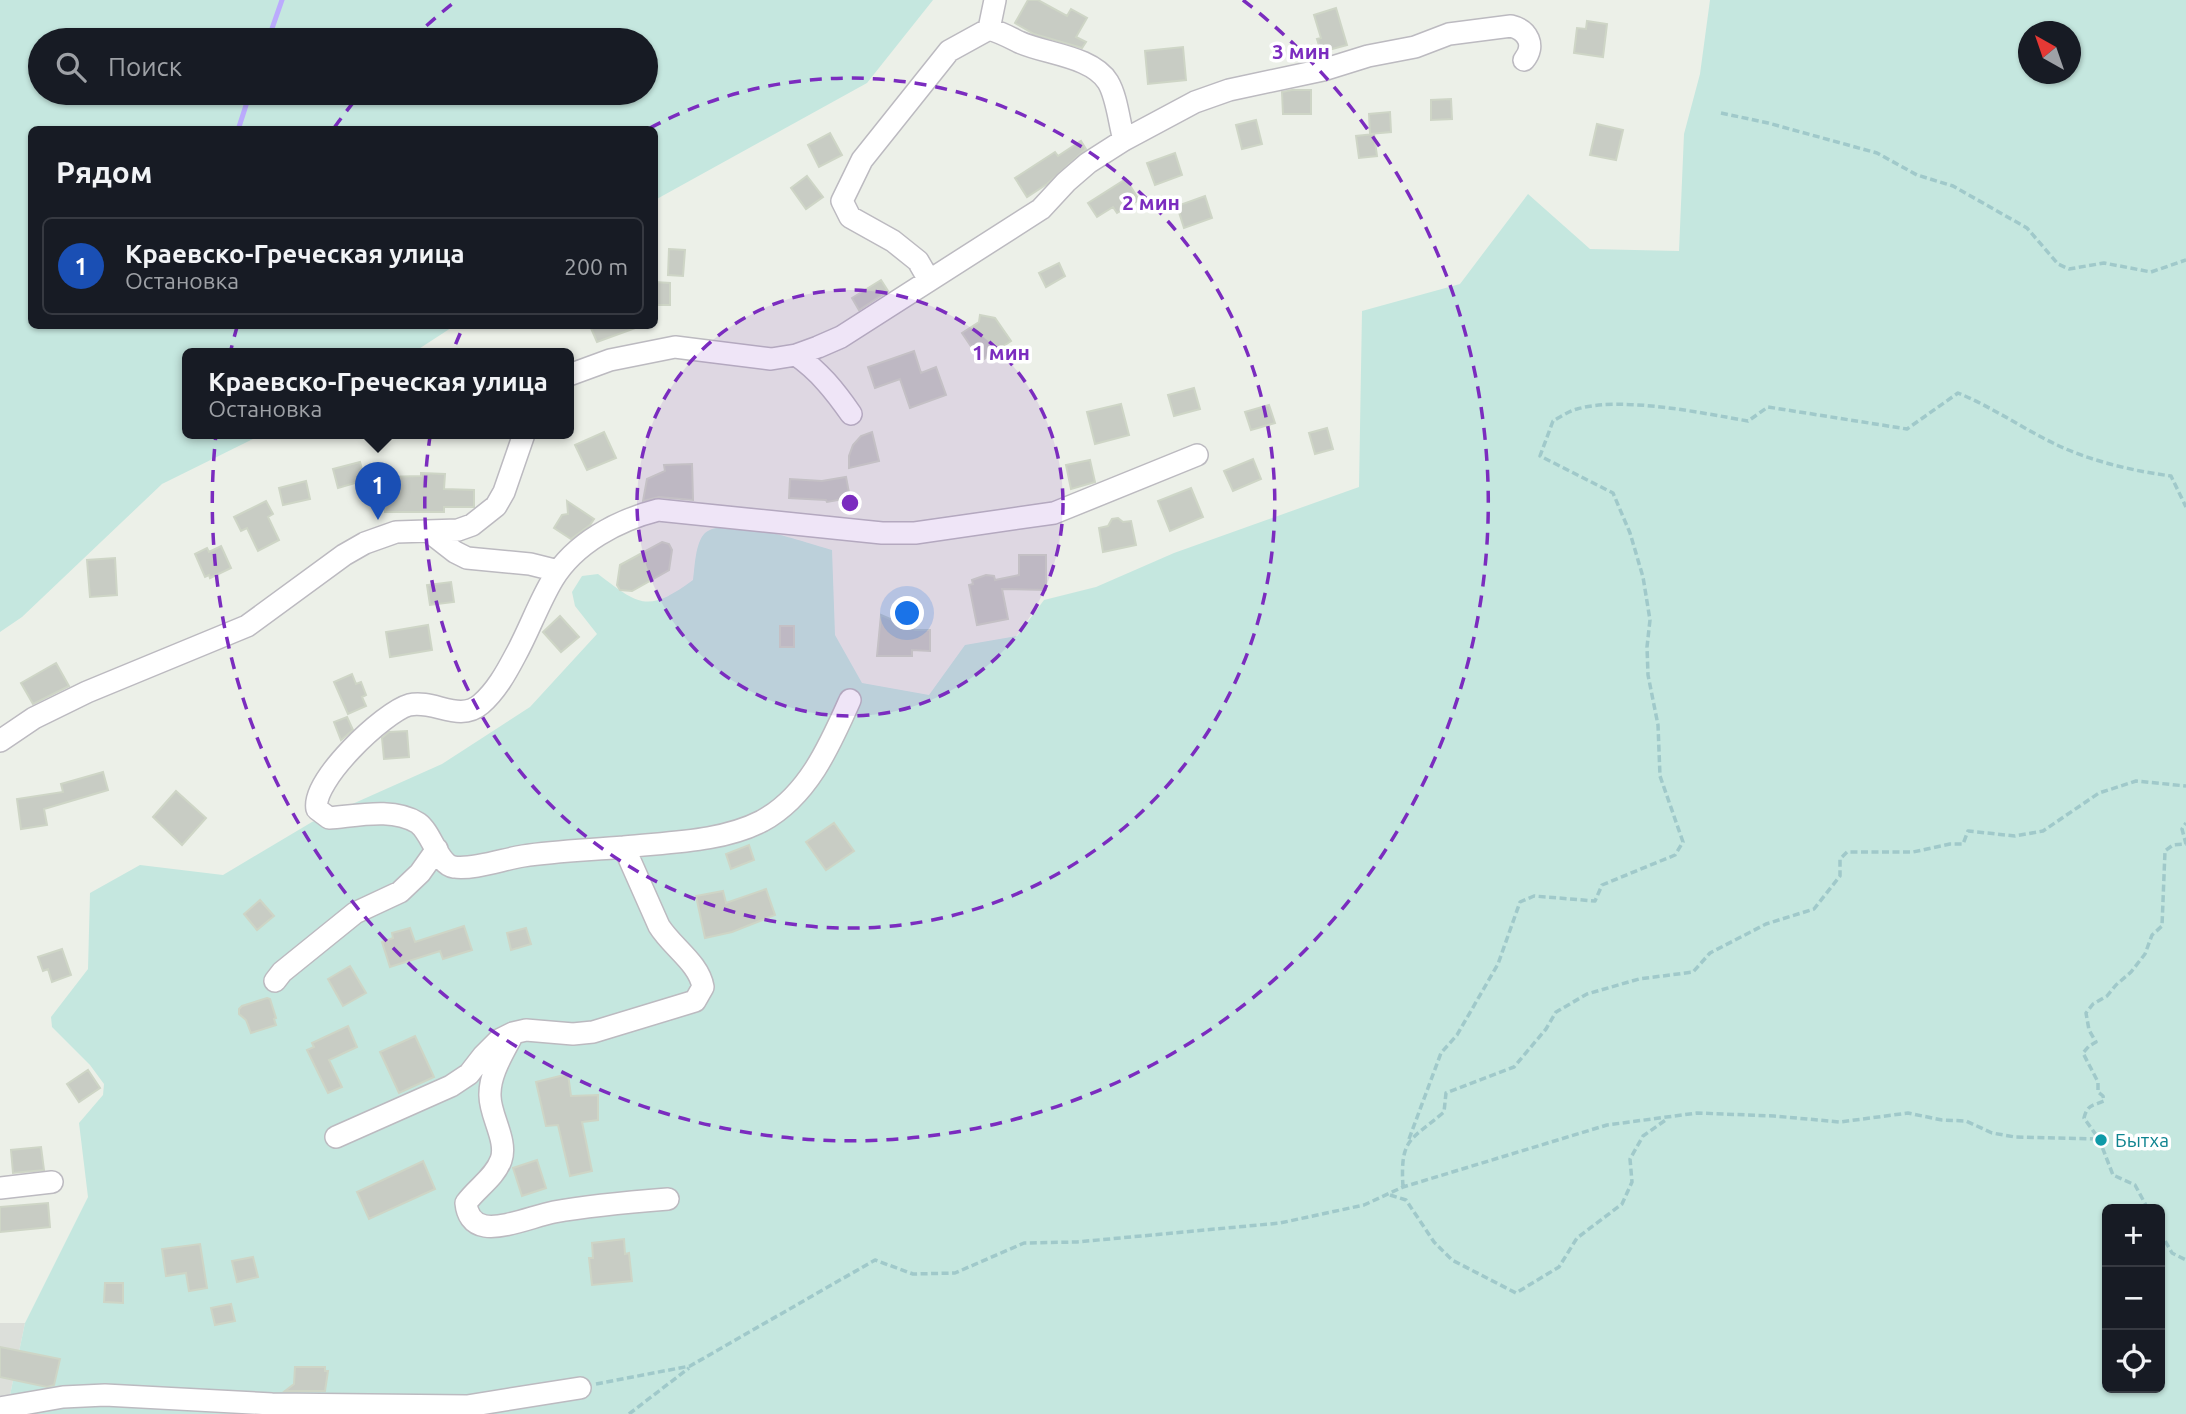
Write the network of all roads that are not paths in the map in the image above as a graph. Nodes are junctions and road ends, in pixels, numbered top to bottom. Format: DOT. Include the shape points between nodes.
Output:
graph roads {
  1 [pos="995,0"];
  2 [pos="989,29"];
  3 [pos="1524,60"];
  4 [pos="1124,139"];
  5 [pos="929,280"];
  6 [pos="796,355"];
  7 [pos="574,373"];
  8 [pos="852,414"];
  9 [pos="522,439"];
  10 [pos="1197,455"];
  11 [pos="428,531"];
  12 [pos="558,571"];
  13 [pos="850,700"];
  14 [pos="0,741"];
  15 [pos="624,847"];
  16 [pos="437,849"];
  17 [pos="275,981"];
  18 [pos="513,1032"];
  19 [pos="336,1136"];
  20 [pos="52,1182"];
  21 [pos="0,1188"];
  22 [pos="668,1199"];
  23 [pos="580,1388"];
  24 [pos="0,1408"];
  1 -- 2 [label="street"];
  2 -- 4 [label="street" via="1101,72 1111,88"];
  2 -- 5 [label="street" via="949,51 862,160 842,201 850,217 918,261"];
  3 -- 4 [label="street" via="1530,44 1518,28 1464,30 1415,47 1229,90 1195,102"];
  4 -- 5 [label="street" via="1088,163 1041,209"];
  5 -- 6 [label="street" via="841,337"];
  6 -- 7 [label="street" via="748,358 675,347 610,360"];
  6 -- 8 [label="street" via="830,384"];
  9 -- 11 [label="street" via="496,506 472,526"];
  10 -- 12 [label="street" via="1054,513 915,533 658,510 605,531"];
  11 -- 12 [label="street" via="467,558"];
  11 -- 14 [label="street" via="396,532 365,543 247,626 87,692"];
  12 -- 16 [label="street" via="527,636 499,684 482,703 460,712 425,704 394,711 337,765 318,797 317,809 329,818 375,814 418,823"];
  13 -- 15 [label="street" via="830,746 808,780 762,821 699,839"];
  15 -- 16 [label="street" via="455,867 443,861"];
  15 -- 18 [label="street" via="666,938 697,971 704,987 700,995 682,1006 593,1032"];
  16 -- 17 [label="street" via="400,892 355,913"];
  18 -- 19 [label="street" via="451,1086"];
  18 -- 22 [label="street" via="489,1092 503,1156 466,1203 473,1221 496,1226 553,1212"];
  20 -- 21 [label="street"];
  23 -- 24 [label="street" via="467,1406 272,1404 105,1395"];
}
